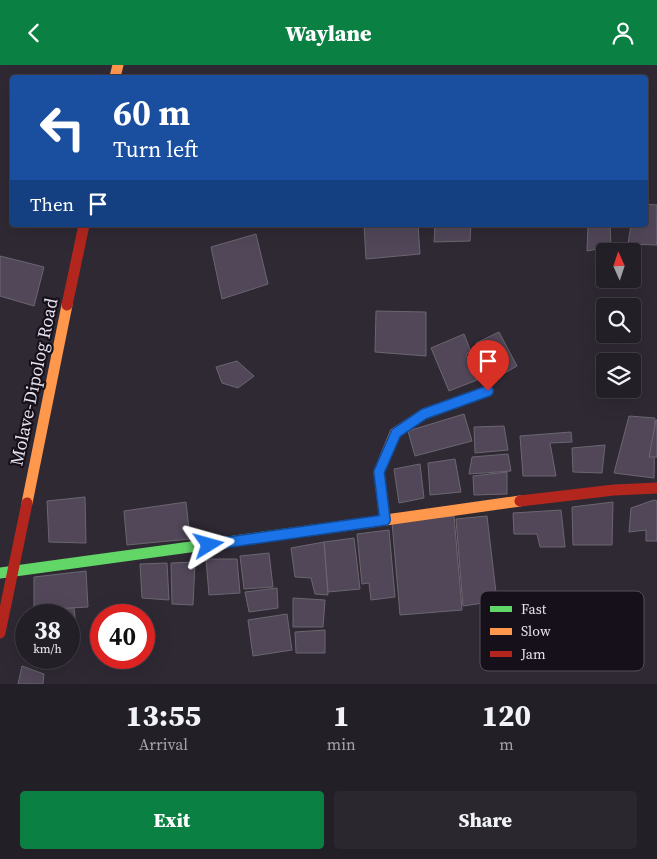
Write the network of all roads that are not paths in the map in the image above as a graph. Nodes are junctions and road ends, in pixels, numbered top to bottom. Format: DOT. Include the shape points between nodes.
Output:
graph roads {
  1 [pos="84,227"];
  2 [pos="488,391"];
  3 [pos="657,488"];
  4 [pos="385,520"];
  5 [pos="12,571"];
  6 [pos="0,573"];
  7 [pos="0,633"];
  1 -- 5 [label="main road, Molave-Dipolog Road"];
  2 -- 4 [label="main road" via="424,414 396,433 379,472"];
  3 -- 4 [label="main road" via="518,501"];
  4 -- 5 [label="main road"];
  5 -- 6 [label="main road"];
  5 -- 7 [label="main road, Molave-Dipolog Road"];
}
